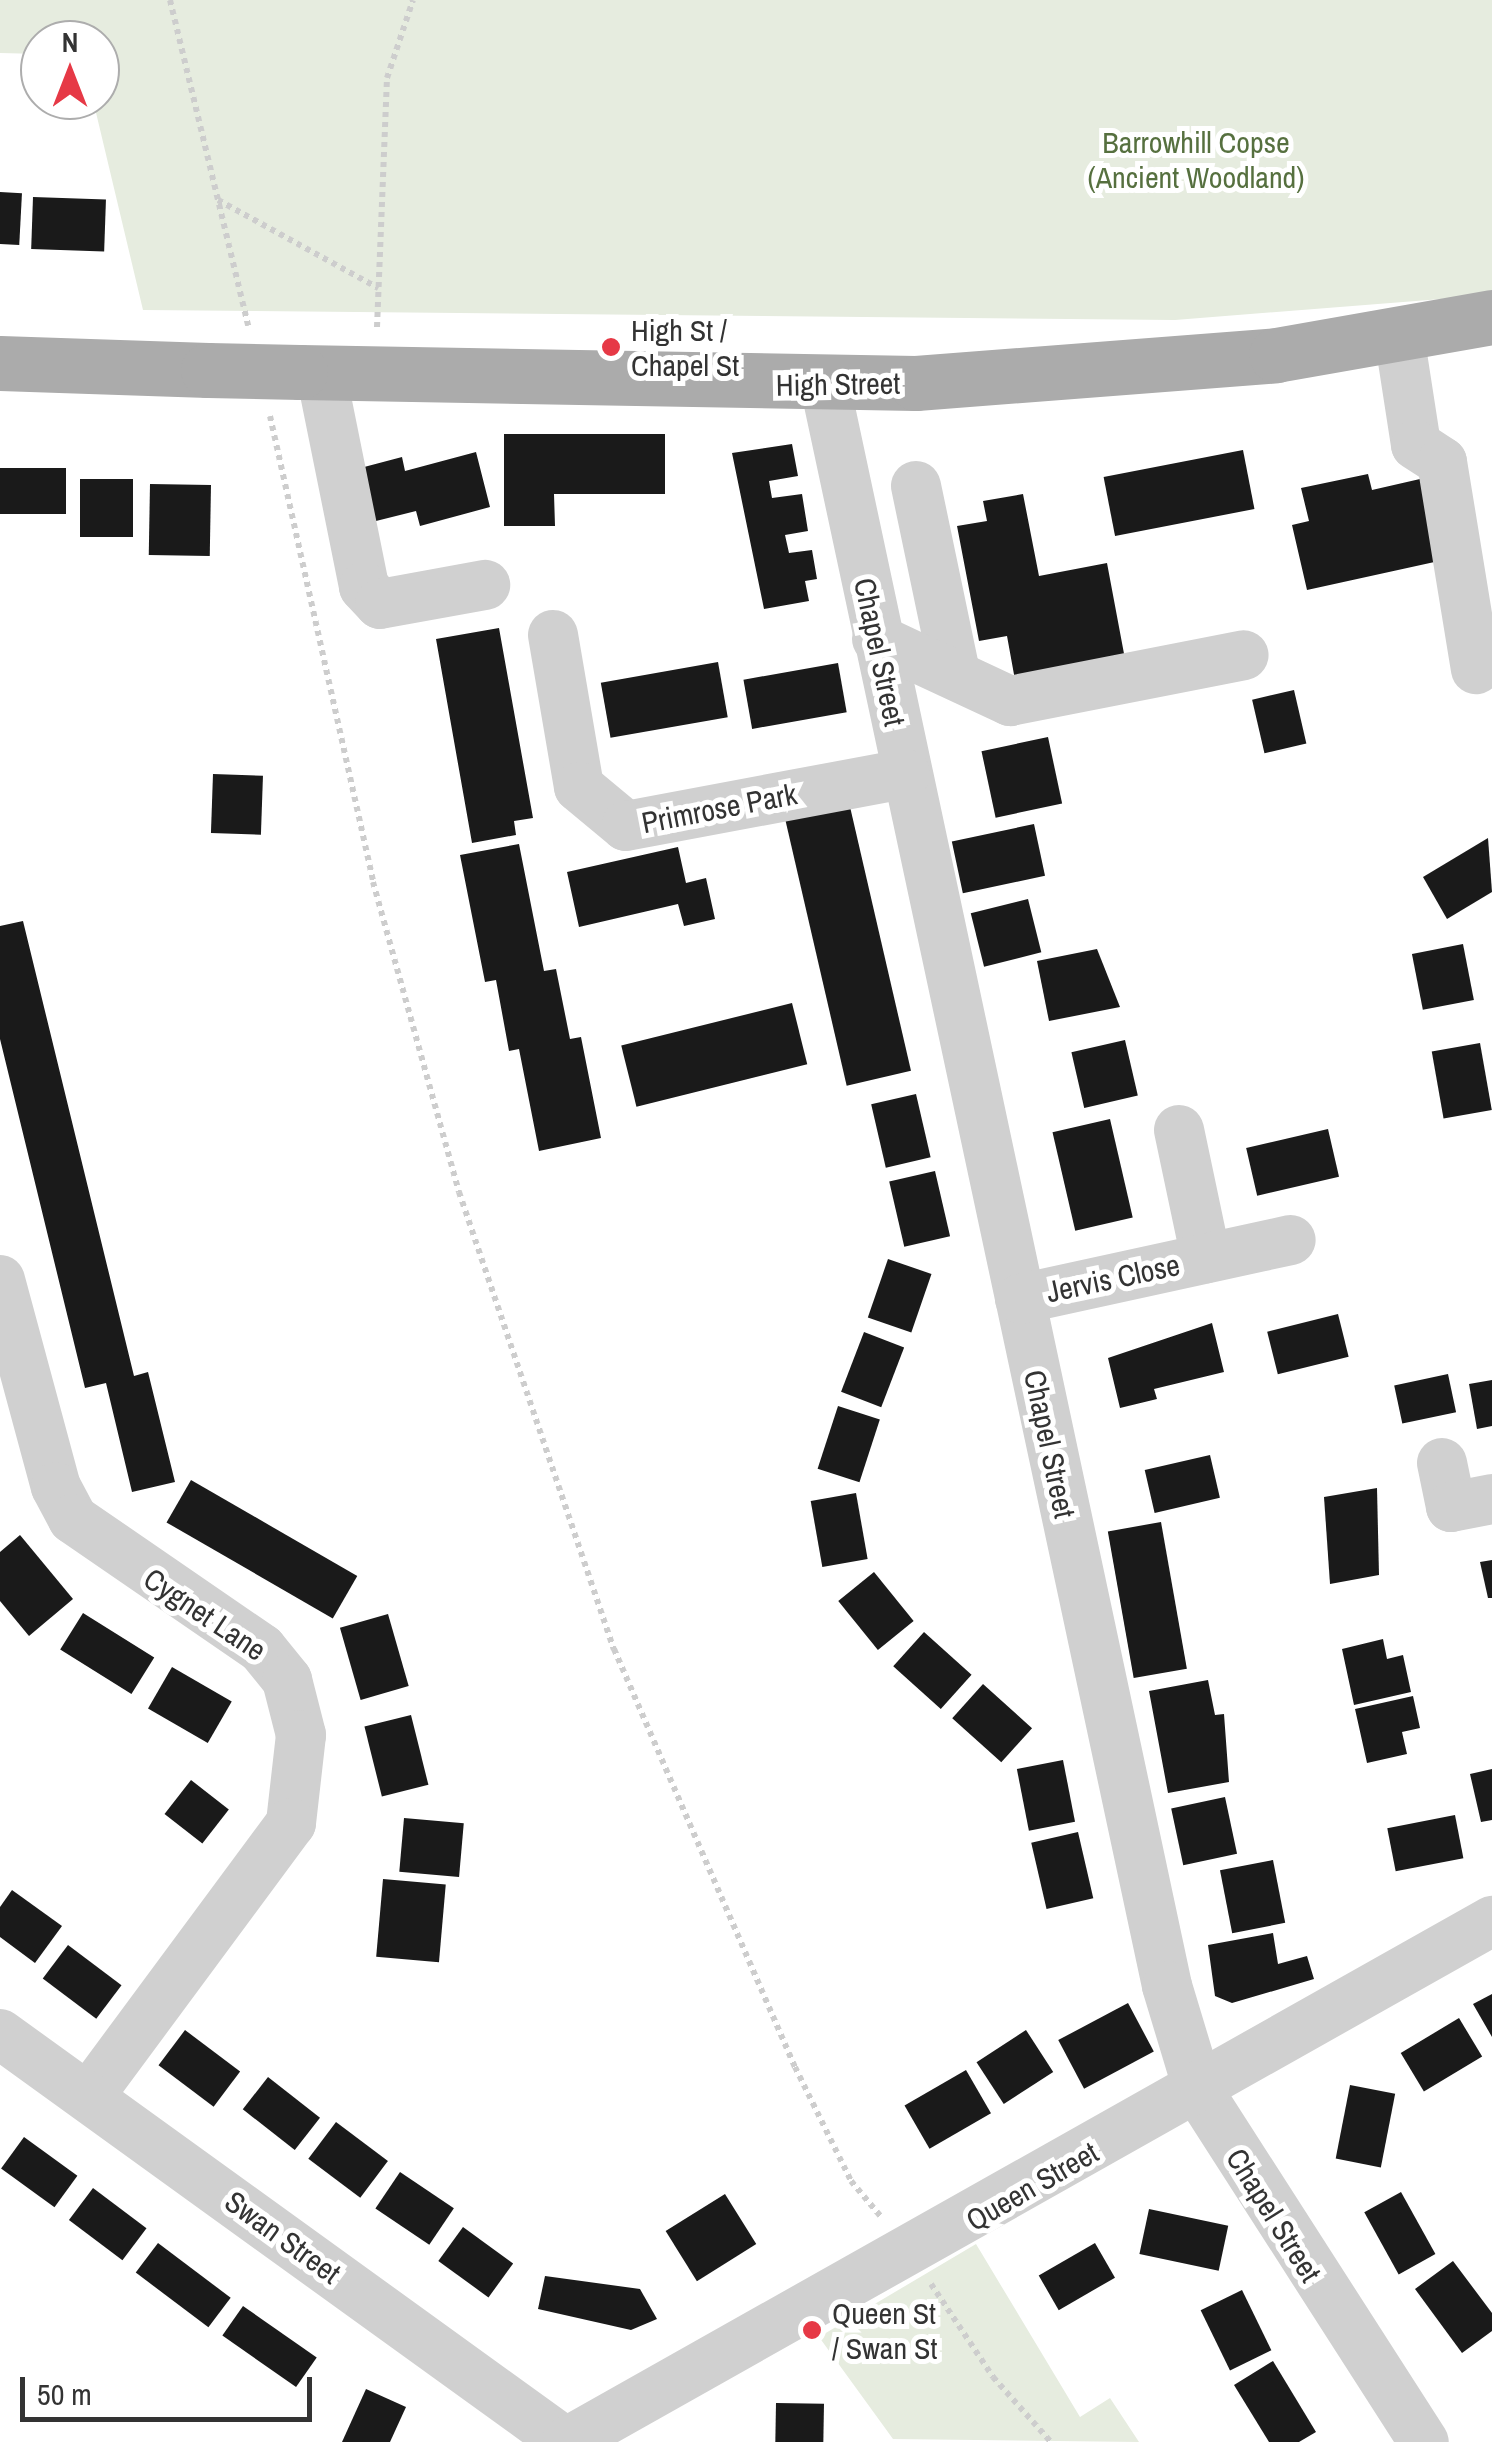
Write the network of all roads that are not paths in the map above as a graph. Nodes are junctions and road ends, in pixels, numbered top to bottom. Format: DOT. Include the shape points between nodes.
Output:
graph roads {
  1 [pos="1492,316"];
  2 [pos="1399,335"];
  3 [pos="0,363"];
  4 [pos="295,379"];
  5 [pos="825,385"];
  6 [pos="916,486"];
  7 [pos="485,585"];
  8 [pos="553,635"];
  9 [pos="877,639"];
  10 [pos="1244,655"];
  11 [pos="1476,669"];
  12 [pos="955,673"];
  13 [pos="905,774"];
  14 [pos="1178,1130"];
  15 [pos="1291,1240"];
  16 [pos="1206,1258"];
  17 [pos="0,1280"];
  18 [pos="1020,1299"];
  19 [pos="1442,1463"];
  20 [pos="1492,1499"];
  21 [pos="1492,1921"];
  22 [pos="0,2034"];
  23 [pos="1199,2092"];
  24 [pos="89,2096"];
  25 [pos="566,2442"];
  26 [pos="1424,2442"];
  1 -- 2 [label="main road, High Street"];
  2 -- 5 [label="main road, High Street" via="1204,362"];
  2 -- 11 [label="street" via="1416,445 1442,462"];
  3 -- 4 [label="main road, High Street, bridge" via="230,355"];
  4 -- 5 [label="main road, High Street" via="376,374"];
  4 -- 7 [label="street" via="364,587 380,604"];
  5 -- 9 [label="street, Chapel Street"];
  6 -- 12 [label="street"];
  8 -- 13 [label="street, Primrose Park" via="579,788 626,826"];
  9 -- 12 [label="street"];
  9 -- 13 [label="street, Chapel Street"];
  10 -- 12 [label="street" via="1010,701"];
  13 -- 18 [label="street, Chapel Street"];
  14 -- 16 [label="street, Jervis Close"];
  15 -- 16 [label="street, Jervis Close"];
  16 -- 18 [label="street, Jervis Close"];
  17 -- 24 [label="street, Cygnet Lane" via="56,1487 73,1518 262,1648 286,1680 301,1735 291,1823"];
  18 -- 23 [label="street, Chapel Street" via="1168,1986"];
  19 -- 20 [label="street" via="1451,1507"];
  21 -- 23 [label="street, Queen Street"];
  22 -- 24 [label="street, Swan Street"];
  23 -- 25 [label="street, Queen Street"];
  23 -- 26 [label="street, Chapel Street" via="1365,2364"];
  24 -- 25 [label="street, Swan Street"];
}
